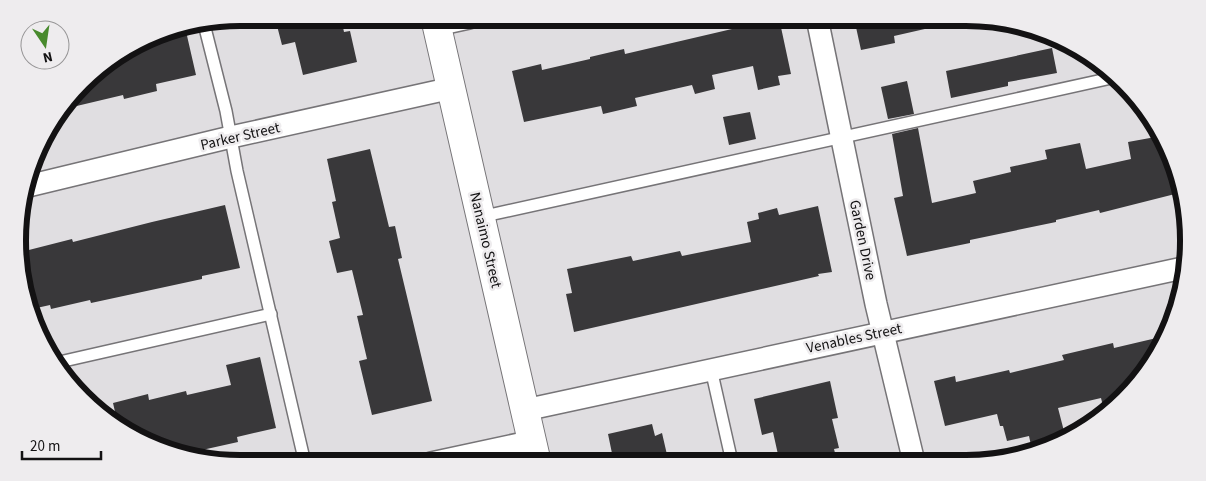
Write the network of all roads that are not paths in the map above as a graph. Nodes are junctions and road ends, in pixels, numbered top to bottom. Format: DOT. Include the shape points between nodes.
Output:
graph roads {
  1 [pos="437,26"];
  2 [pos="819,26"];
  3 [pos="205,29"];
  4 [pos="1107,79"];
  5 [pos="452,88"];
  6 [pos="231,137"];
  7 [pos="840,137"];
  8 [pos="34,185"];
  9 [pos="480,217"];
  10 [pos="1178,269"];
  11 [pos="271,314"];
  12 [pos="883,332"];
  13 [pos="63,361"];
  14 [pos="710,369"];
  15 [pos="525,410"];
  16 [pos="535,452"];
  17 [pos="303,455"];
  18 [pos="507,455"];
  19 [pos="730,455"];
  20 [pos="912,455"];
  1 -- 5 [label="main road, Nanaimo Street"];
  2 -- 7 [label="street, Garden Drive"];
  3 -- 6 [label="lane"];
  4 -- 7 [label="lane"];
  5 -- 6 [label="street, Parker Street"];
  5 -- 9 [label="main road, Nanaimo Street"];
  6 -- 8 [label="street, Parker Street"];
  6 -- 11 [label="lane"];
  7 -- 9 [label="lane"];
  7 -- 12 [label="street, Garden Drive"];
  9 -- 15 [label="main road, Nanaimo Street"];
  10 -- 12 [label="street, Venables Street"];
  11 -- 13 [label="lane"];
  11 -- 17 [label="lane"];
  12 -- 14 [label="street, Venables Street"];
  12 -- 20 [label="street, Garden Drive"];
  14 -- 15 [label="street, Venables Street"];
  14 -- 19 [label="lane"];
  15 -- 16 [label="main road, Nanaimo Street"];
  16 -- 18 [label="street"];
}
